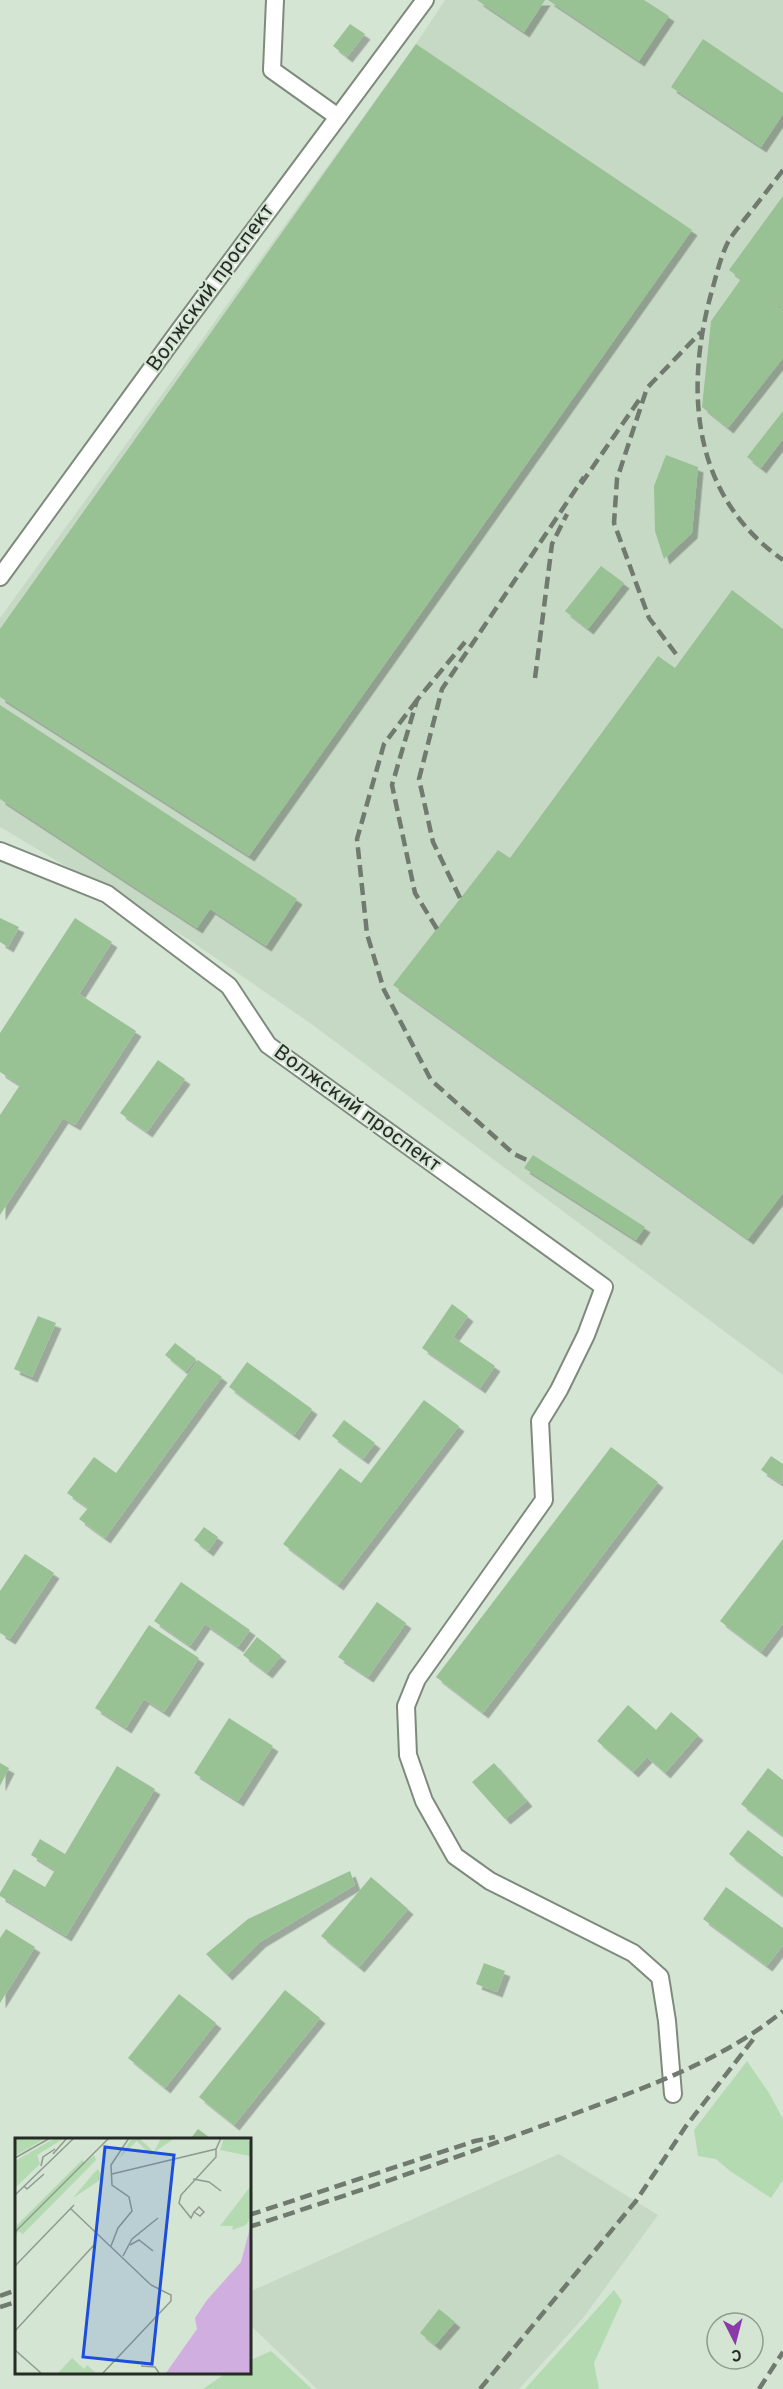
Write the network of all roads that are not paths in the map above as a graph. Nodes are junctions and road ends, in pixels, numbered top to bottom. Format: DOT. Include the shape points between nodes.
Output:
graph roads {
  1 [pos="275,0"];
  2 [pos="425,0"];
  3 [pos="338,117"];
  4 [pos="0,577"];
  5 [pos="0,851"];
  6 [pos="673,2094"];
  1 -- 3 [label="street" via="272,70"];
  2 -- 3 [label="street, Волжский проспект"];
  3 -- 4 [label="street, Волжский проспект"];
  5 -- 6 [label="street, Волжский проспект" via="107,894 229,986 268,1045 604,1287 586,1335 540,1421 544,1500 417,1678 406,1706 408,1755 424,1801 455,1856 490,1881 633,1953 660,1977 668,2021"];
}
